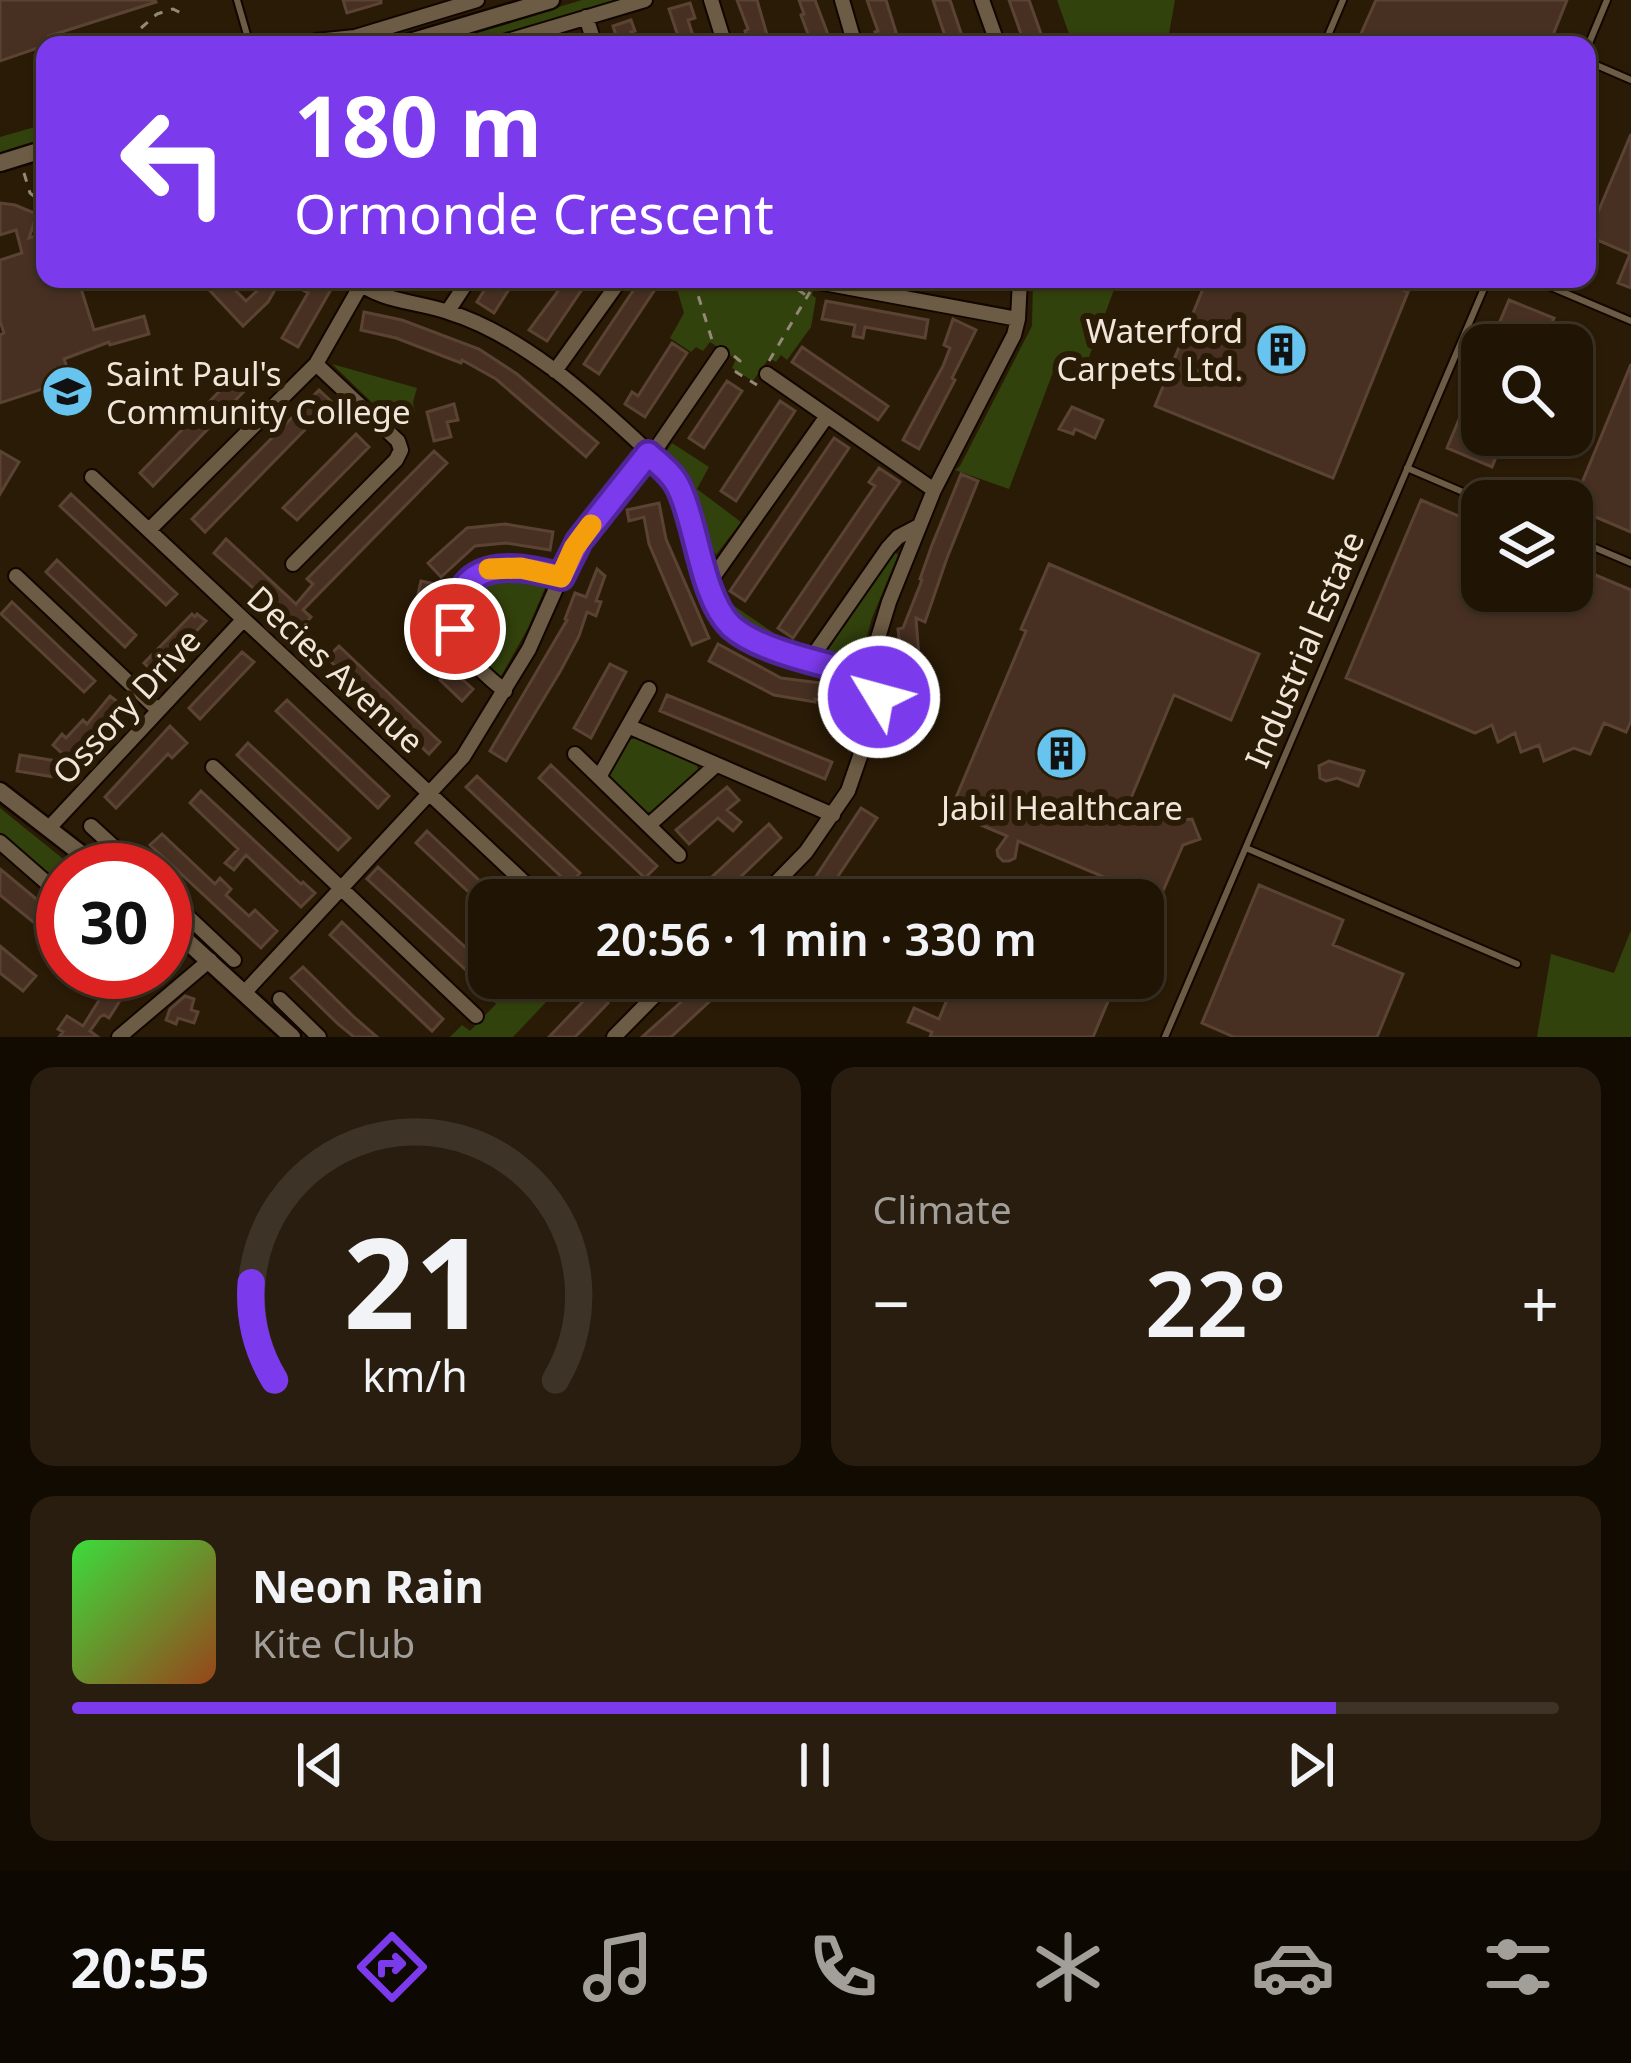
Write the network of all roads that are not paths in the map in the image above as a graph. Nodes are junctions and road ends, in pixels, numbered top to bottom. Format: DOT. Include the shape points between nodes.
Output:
graph roads {
  1 [pos="237,0"];
  2 [pos="477,0"];
  3 [pos="551,0"];
  4 [pos="645,0"];
  5 [pos="711,0"];
  6 [pos="842,0"];
  7 [pos="982,0"];
  8 [pos="1343,0"];
  9 [pos="1607,0"];
  10 [pos="586,17"];
  11 [pos="247,36"];
  12 [pos="358,36"];
  13 [pos="430,36"];
  14 [pos="524,36"];
  15 [pos="592,36"];
  16 [pos="722,36"];
  17 [pos="852,36"];
  18 [pos="995,36"];
  19 [pos="1328,36"];
  20 [pos="1592,36"];
  21 [pos="1596,65"];
  22 [pos="1631,80"];
  23 [pos="36,152"];
  24 [pos="0,163"];
  25 [pos="354,288"];
  26 [pos="370,288"];
  27 [pos="463,288"];
  28 [pos="615,288"];
  29 [pos="1020,288"];
  30 [pos="1484,288"];
  31 [pos="1553,288"];
  32 [pos="811,289"];
  33 [pos="448,311"];
  34 [pos="1018,319"];
  35 [pos="1631,321"];
  36 [pos="721,354"];
  37 [pos="316,364"];
  38 [pos="556,370"];
  39 [pos="767,374"];
  40 [pos="827,416"];
  41 [pos="649,455"];
  42 [pos="1407,468"];
  43 [pos="92,477"];
  44 [pos="934,490"];
  45 [pos="1461,491"];
  46 [pos="917,527"];
  47 [pos="149,530"];
  48 [pos="1593,547"];
  49 [pos="293,563"];
  50 [pos="1631,563"];
  51 [pos="16,576"];
  52 [pos="561,577"];
  53 [pos="709,583"];
  54 [pos="243,620"];
  55 [pos="810,660"];
  56 [pos="879,679"];
  57 [pos="649,689"];
  58 [pos="506,691"];
  59 [pos="158,710"];
  60 [pos="628,727"];
  61 [pos="575,754"];
  62 [pos="716,765"];
  63 [pos="213,767"];
  64 [pos="599,777"];
  65 [pos="0,790"];
  66 [pos="430,795"];
  67 [pos="833,815"];
  68 [pos="650,825"];
  69 [pos="91,826"];
  70 [pos="48,829"];
  71 [pos="0,842"];
  72 [pos="66,843"];
  73 [pos="110,843"];
  74 [pos="1246,848"];
  75 [pos="680,855"];
  76 [pos="36,873"];
  77 [pos="520,879"];
  78 [pos="781,879"];
  79 [pos="342,889"];
  80 [pos="192,920"];
  81 [pos="192,944"];
  82 [pos="210,960"];
  83 [pos="234,960"];
  84 [pos="1517,964"];
  85 [pos="245,992"];
  86 [pos="280,999"];
  87 [pos="649,1000"];
  88 [pos="476,1016"];
  89 [pos="119,1037"];
  90 [pos="292,1037"];
  91 [pos="320,1037"];
  92 [pos="614,1037"];
  93 [pos="1165,1037"];
  1 -- 11 [label="lane"];
  2 -- 12 [label="street"];
  3 -- 13 [label="street"];
  4 -- 10 [label="street"];
  5 -- 16 [label="street"];
  6 -- 17 [label="street"];
  7 -- 18 [label="street"];
  8 -- 19 [label="lane"];
  9 -- 20 [label="lane"];
  10 -- 14 [label="street"];
  10 -- 15 [label="street"];
  21 -- 22 [label="lane"];
  23 -- 24 [label="street"];
  25 -- 37 [label="street"];
  26 -- 33 [label="street"];
  27 -- 33 [label="street"];
  28 -- 38 [label="street"];
  29 -- 34 [label="street"];
  30 -- 42 [label="lane, Industrial Estate"];
  31 -- 35 [label="lane"];
  32 -- 34 [label="street"];
  33 -- 38 [label="street"];
  34 -- 44 [label="street"];
  36 -- 41 [label="street"];
  37 -- 47 [label="street"];
  37 -- 49 [label="street" via="401,450"];
  38 -- 41 [label="street"];
  39 -- 40 [label="street"];
  40 -- 44 [label="street"];
  40 -- 53 [label="street"];
  41 -- 52 [label="street" via="579,541"];
  41 -- 53 [label="street" via="679,487"];
  42 -- 45 [label="lane"];
  42 -- 74 [label="lane, Industrial Estate"];
  43 -- 47 [label="street, Decies Avenue"];
  44 -- 46 [label="street"];
  46 -- 55 [label="street" via="888,548"];
  46 -- 56 [label="street" via="878,638"];
  47 -- 54 [label="street, Decies Avenue"];
  48 -- 50 [label="lane"];
  51 -- 59 [label="street"];
  52 -- 58 [label="street"];
  52 -- 58 [label="street" via="498,567 476,576 461,595 458,640"];
  53 -- 55 [label="street" via="737,630"];
  54 -- 59 [label="street, Ossory Drive"];
  54 -- 66 [label="street, Decies Avenue"];
  55 -- 56 [label="street"];
  56 -- 67 [label="street" via="875,716"];
  57 -- 60 [label="street"];
  58 -- 66 [label="street"];
  59 -- 70 [label="street, Ossory Drive"];
  60 -- 62 [label="street"];
  60 -- 64 [label="street"];
  61 -- 64 [label="street"];
  62 -- 67 [label="street"];
  62 -- 68 [label="street"];
  63 -- 79 [label="street"];
  64 -- 68 [label="street"];
  65 -- 70 [label="street"];
  66 -- 77 [label="street, Decies Avenue"];
  66 -- 79 [label="street"];
  67 -- 78 [label="street"];
  68 -- 75 [label="street"];
  69 -- 73 [label="street"];
  70 -- 72 [label="street"];
  71 -- 76 [label="street"];
  74 -- 84 [label="lane"];
  74 -- 93 [label="lane, Industrial Estate"];
  79 -- 85 [label="street"];
  79 -- 88 [label="street"];
  80 -- 83 [label="street"];
  81 -- 82 [label="street"];
  82 -- 85 [label="street"];
  82 -- 89 [label="street"];
  85 -- 90 [label="street"];
  86 -- 91 [label="street"];
  87 -- 92 [label="street"];
}
